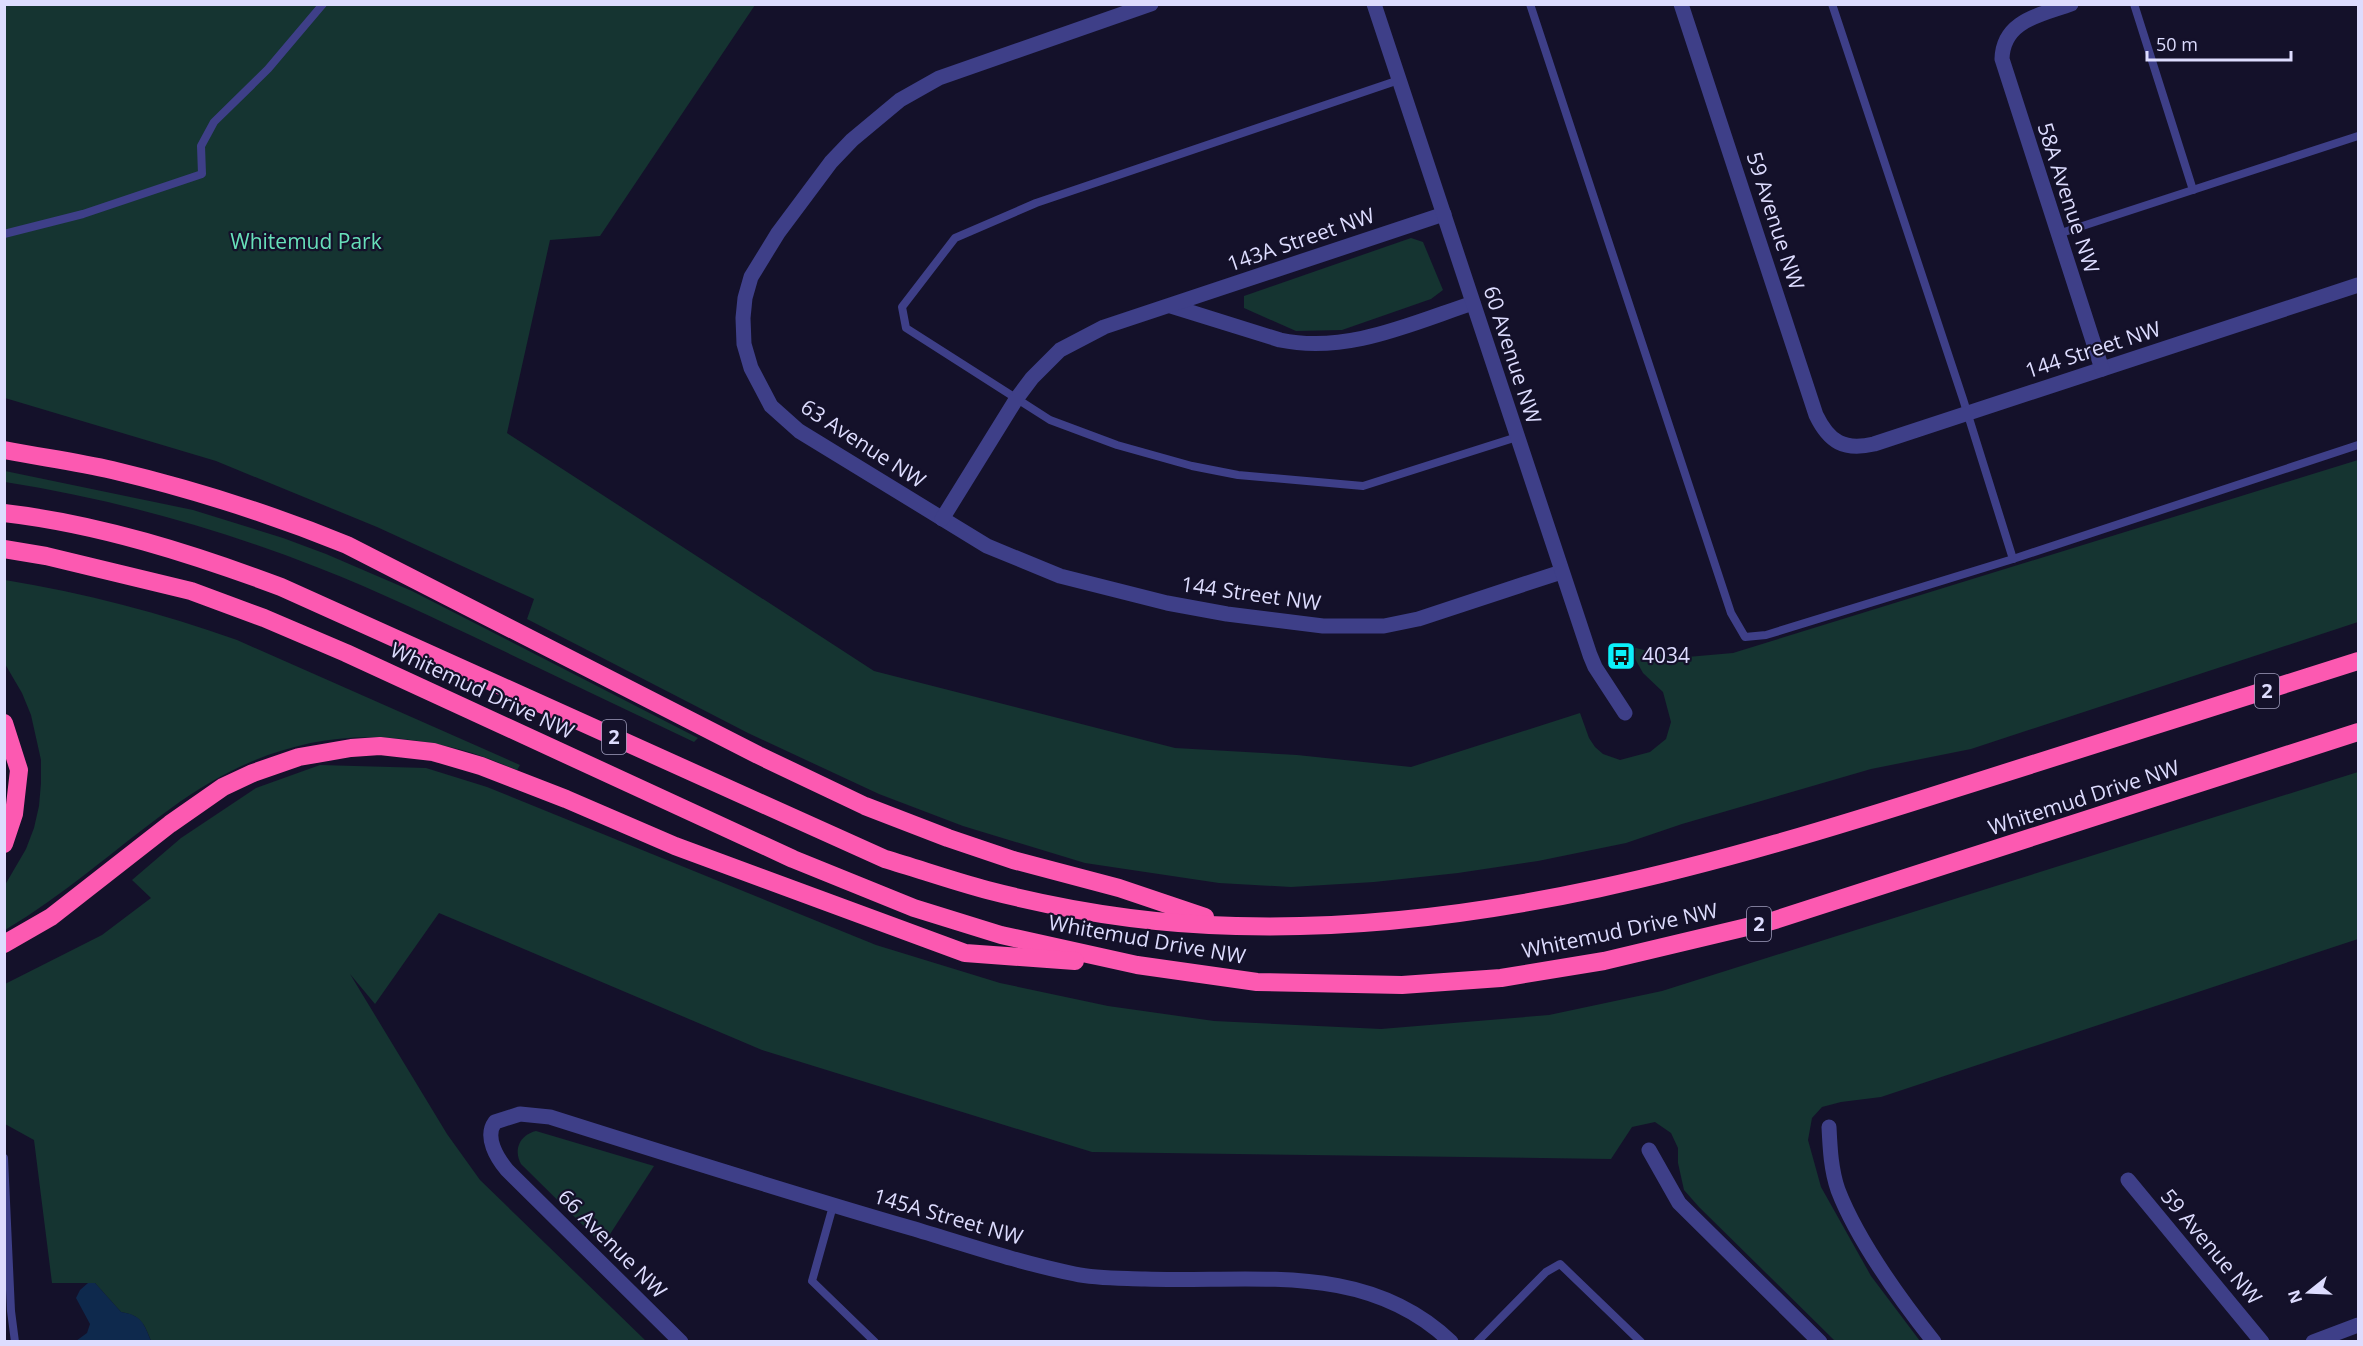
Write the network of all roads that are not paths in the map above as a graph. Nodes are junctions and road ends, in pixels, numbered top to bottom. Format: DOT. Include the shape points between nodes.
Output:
graph roads {
  1 [pos="323,4"];
  2 [pos="1151,4"];
  3 [pos="1374,4"];
  4 [pos="1530,4"];
  5 [pos="1681,4"];
  6 [pos="1832,4"];
  7 [pos="2072,4"];
  8 [pos="2134,4"];
  9 [pos="1399,80"];
  10 [pos="2358,136"];
  11 [pos="2193,190"];
  12 [pos="1444,214"];
  13 [pos="4,234"];
  14 [pos="2058,234"];
  15 [pos="2358,285"];
  16 [pos="1473,303"];
  17 [pos="1171,306"];
  18 [pos="2102,369"];
  19 [pos="1017,398"];
  20 [pos="1968,413"];
  21 [pos="1517,437"];
  22 [pos="1839,443"];
  23 [pos="2358,445"];
  24 [pos="4,450"];
  25 [pos="4,513"];
  26 [pos="942,519"];
  27 [pos="4,549"];
  28 [pos="2013,560"];
  29 [pos="1561,572"];
  30 [pos="2358,651"];
  31 [pos="2358,662"];
  32 [pos="1625,712"];
  33 [pos="2175,720"];
  34 [pos="4,723"];
  35 [pos="2358,732"];
  36 [pos="4,843"];
  37 [pos="1232,926"];
  38 [pos="4,944"];
  39 [pos="1137,965"];
  40 [pos="1829,1127"];
  41 [pos="1649,1150"];
  42 [pos="4,1158"];
  43 [pos="513,1177"];
  44 [pos="2128,1180"];
  45 [pos="833,1206"];
  46 [pos="2358,1325"];
  47 [pos="15,1341"];
  48 [pos="681,1341"];
  49 [pos="875,1341"];
  50 [pos="1451,1341"];
  51 [pos="1477,1341"];
  52 [pos="1641,1341"];
  53 [pos="1820,1341"];
  54 [pos="1934,1341"];
  55 [pos="2262,1341"];
  56 [pos="2313,1341"];
  1 -- 13 [label="lane" via="268,69 214,122 201,146 202,174 83,214"];
  2 -- 26 [label="street, 63 Avenue NW" via="975,63 922,87 884,113 831,162 751,277 742,318 744,344 750,368 771,406 799,431"];
  3 -- 9 [label="street, 60 Avenue NW"];
  4 -- 28 [label="lane" via="1731,613 1744,637 1766,635"];
  5 -- 22 [label="street, 59 Avenue NW" via="1816,415 1829,436"];
  6 -- 20 [label="lane"];
  7 -- 14 [label="street, 58A Avenue NW" via="2012,30 2002,50 2004,71"];
  8 -- 11 [label="lane"];
  9 -- 12 [label="street, 60 Avenue NW"];
  9 -- 19 [label="lane" via="1036,203 955,238 902,307 906,328"];
  10 -- 11 [label="lane"];
  11 -- 14 [label="lane"];
  12 -- 16 [label="street, 60 Avenue NW"];
  12 -- 17 [label="street, 143A Street NW"];
  14 -- 18 [label="street, 58A Avenue NW"];
  15 -- 18 [label="street, 144 Street NW"];
  16 -- 17 [label="street" via="1369,338 1314,345 1280,340"];
  16 -- 21 [label="street, 60 Avenue NW"];
  17 -- 19 [label="street, 143A Street NW" via="1104,327 1060,350"];
  18 -- 20 [label="street, 144 Street NW"];
  19 -- 21 [label="lane" via="1050,420 1085,434 1192,466 1238,475 1354,487"];
  19 -- 26 [label="street, 143A Street NW"];
  20 -- 22 [label="street, 144 Street NW" via="1863,447"];
  20 -- 28 [label="lane"];
  21 -- 29 [label="street, 60 Avenue NW"];
  23 -- 28 [label="lane"];
  24 -- 37 [label="highway" via="112,470 290,522 347,545 865,806 969,845 1119,888"];
  25 -- 37 [label="highway, Whitemud Drive NW / 2" via="180,552 281,587 885,859 1049,904 1137,918"];
  26 -- 29 [label="street, 144 Street NW" via="987,546 1060,576 1187,607 1323,626 1400,624"];
  27 -- 39 [label="highway, Whitemud Drive NW / 2" via="191,591 243,610 346,653 793,859 914,908 1001,935"];
  29 -- 32 [label="street, 60 Avenue NW" via="1595,667"];
  30 -- 33 [label="highway"];
  31 -- 33 [label="highway, Whitemud Drive NW / 2"];
  33 -- 37 [label="highway, Whitemud Drive NW / 2" via="1835,827 1594,891 1510,907 1406,920 1293,927"];
  34 -- 36 [label="highway" via="19,770 14,814"];
  35 -- 39 [label="highway, Whitemud Drive NW / 2" via="1772,921 1604,961 1501,978 1402,985 1257,982"];
  38 -- 39 [label="highway" via="51,917 195,804 223,787 299,757 380,746 433,752 481,766 675,846 965,953"];
  40 -- 54 [label="street" via="1838,1190 1875,1259"];
  41 -- 53 [label="street" via="1679,1203"];
  42 -- 47 [label="lane"];
  43 -- 45 [label="street, 145A Street NW" via="496,1154 492,1126 500,1119 530,1113"];
  43 -- 48 [label="street, 66 Avenue NW"];
  44 -- 55 [label="street, 59 Avenue NW"];
  45 -- 49 [label="lane" via="812,1281"];
  45 -- 50 [label="street, 145A Street NW" via="1077,1275 1291,1280 1340,1285 1409,1311"];
  46 -- 56 [label="street"];
  51 -- 52 [label="lane" via="1546,1272 1560,1264"];
}
